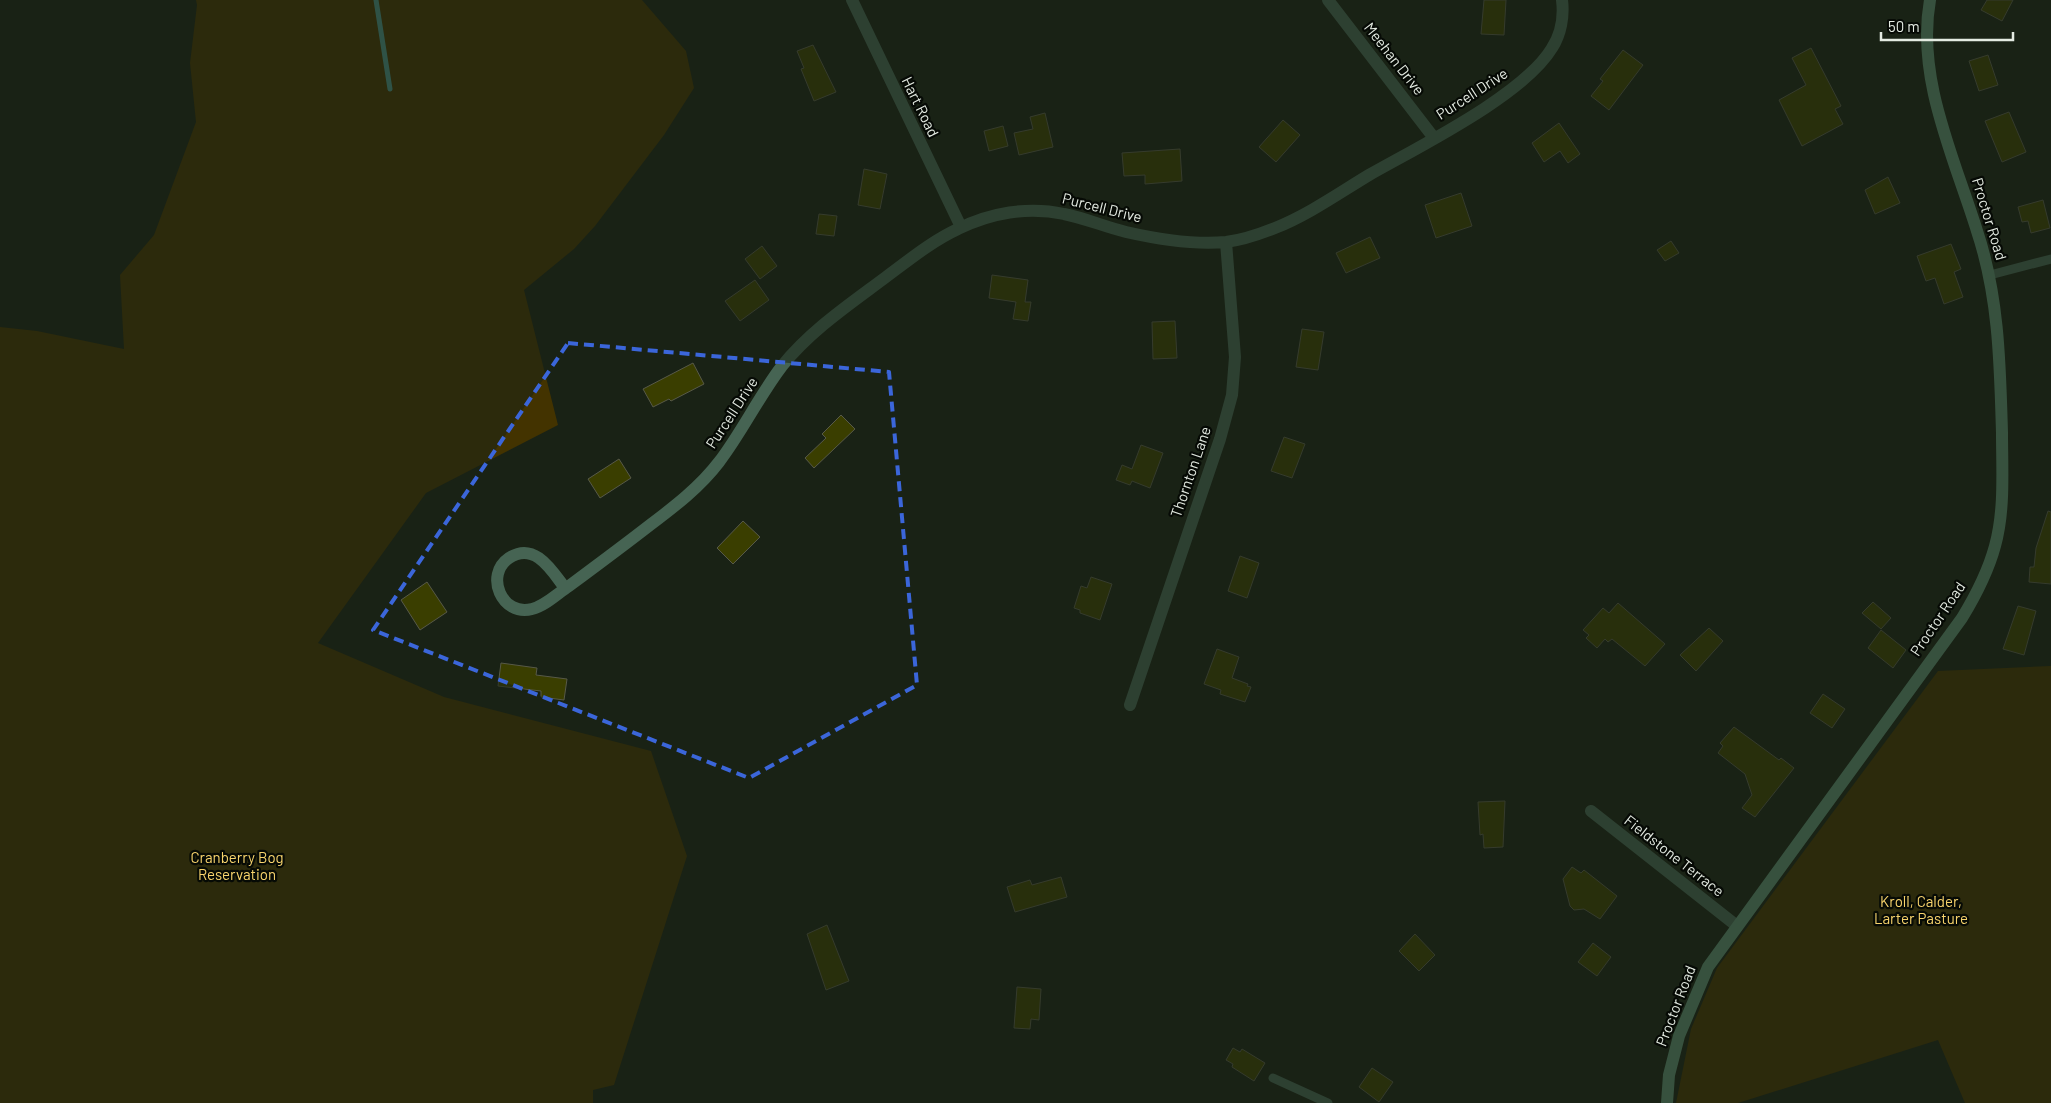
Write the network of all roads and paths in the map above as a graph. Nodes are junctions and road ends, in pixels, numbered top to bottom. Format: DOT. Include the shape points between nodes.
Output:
graph roads {
  1 [pos="852,0"];
  2 [pos="1328,0"];
  3 [pos="1562,0"];
  4 [pos="1930,0"];
  5 [pos="1434,138"];
  6 [pos="961,227"];
  7 [pos="1226,242"];
  8 [pos="2051,260"];
  9 [pos="1990,275"];
  10 [pos="565,588"];
  11 [pos="1130,705"];
  12 [pos="1591,811"];
  13 [pos="1737,926"];
  14 [pos="1273,1078"];
  15 [pos="1328,1103"];
  16 [pos="1667,1103"];
  1 -- 6 [label="street, Hart Road"];
  2 -- 5 [label="street, Meehan Drive"];
  3 -- 5 [label="street, Purcell Drive" via="1561,28 1552,49 1534,69 1501,96"];
  4 -- 9 [label="main road, Proctor Road" via="1926,20 1927,44 1935,96"];
  5 -- 7 [label="street, Purcell Drive" via="1290,221 1259,234"];
  6 -- 7 [label="street, Purcell Drive" via="999,214 1037,211 1063,214 1126,232"];
  6 -- 10 [label="street, Purcell Drive" via="922,251 837,313 809,338 780,369 724,456 706,477 668,512"];
  7 -- 11 [label="street, Thornton Lane" via="1235,338 1232,395"];
  8 -- 9 [label="lane"];
  9 -- 13 [label="main road, Proctor Road" via="2000,350 2002,462 2000,520 1989,567 1962,618"];
  10 -- 10 [label="street, Purcell Drive" via="538,607 519,609 503,600 497,587 497,577 506,561 528,553 545,561"];
  12 -- 13 [label="street, Fieldstone Terrace"];
  13 -- 16 [label="main road, Proctor Road" via="1708,967 1692,1000 1674,1055"];
  14 -- 15 [label="lane"];
}
